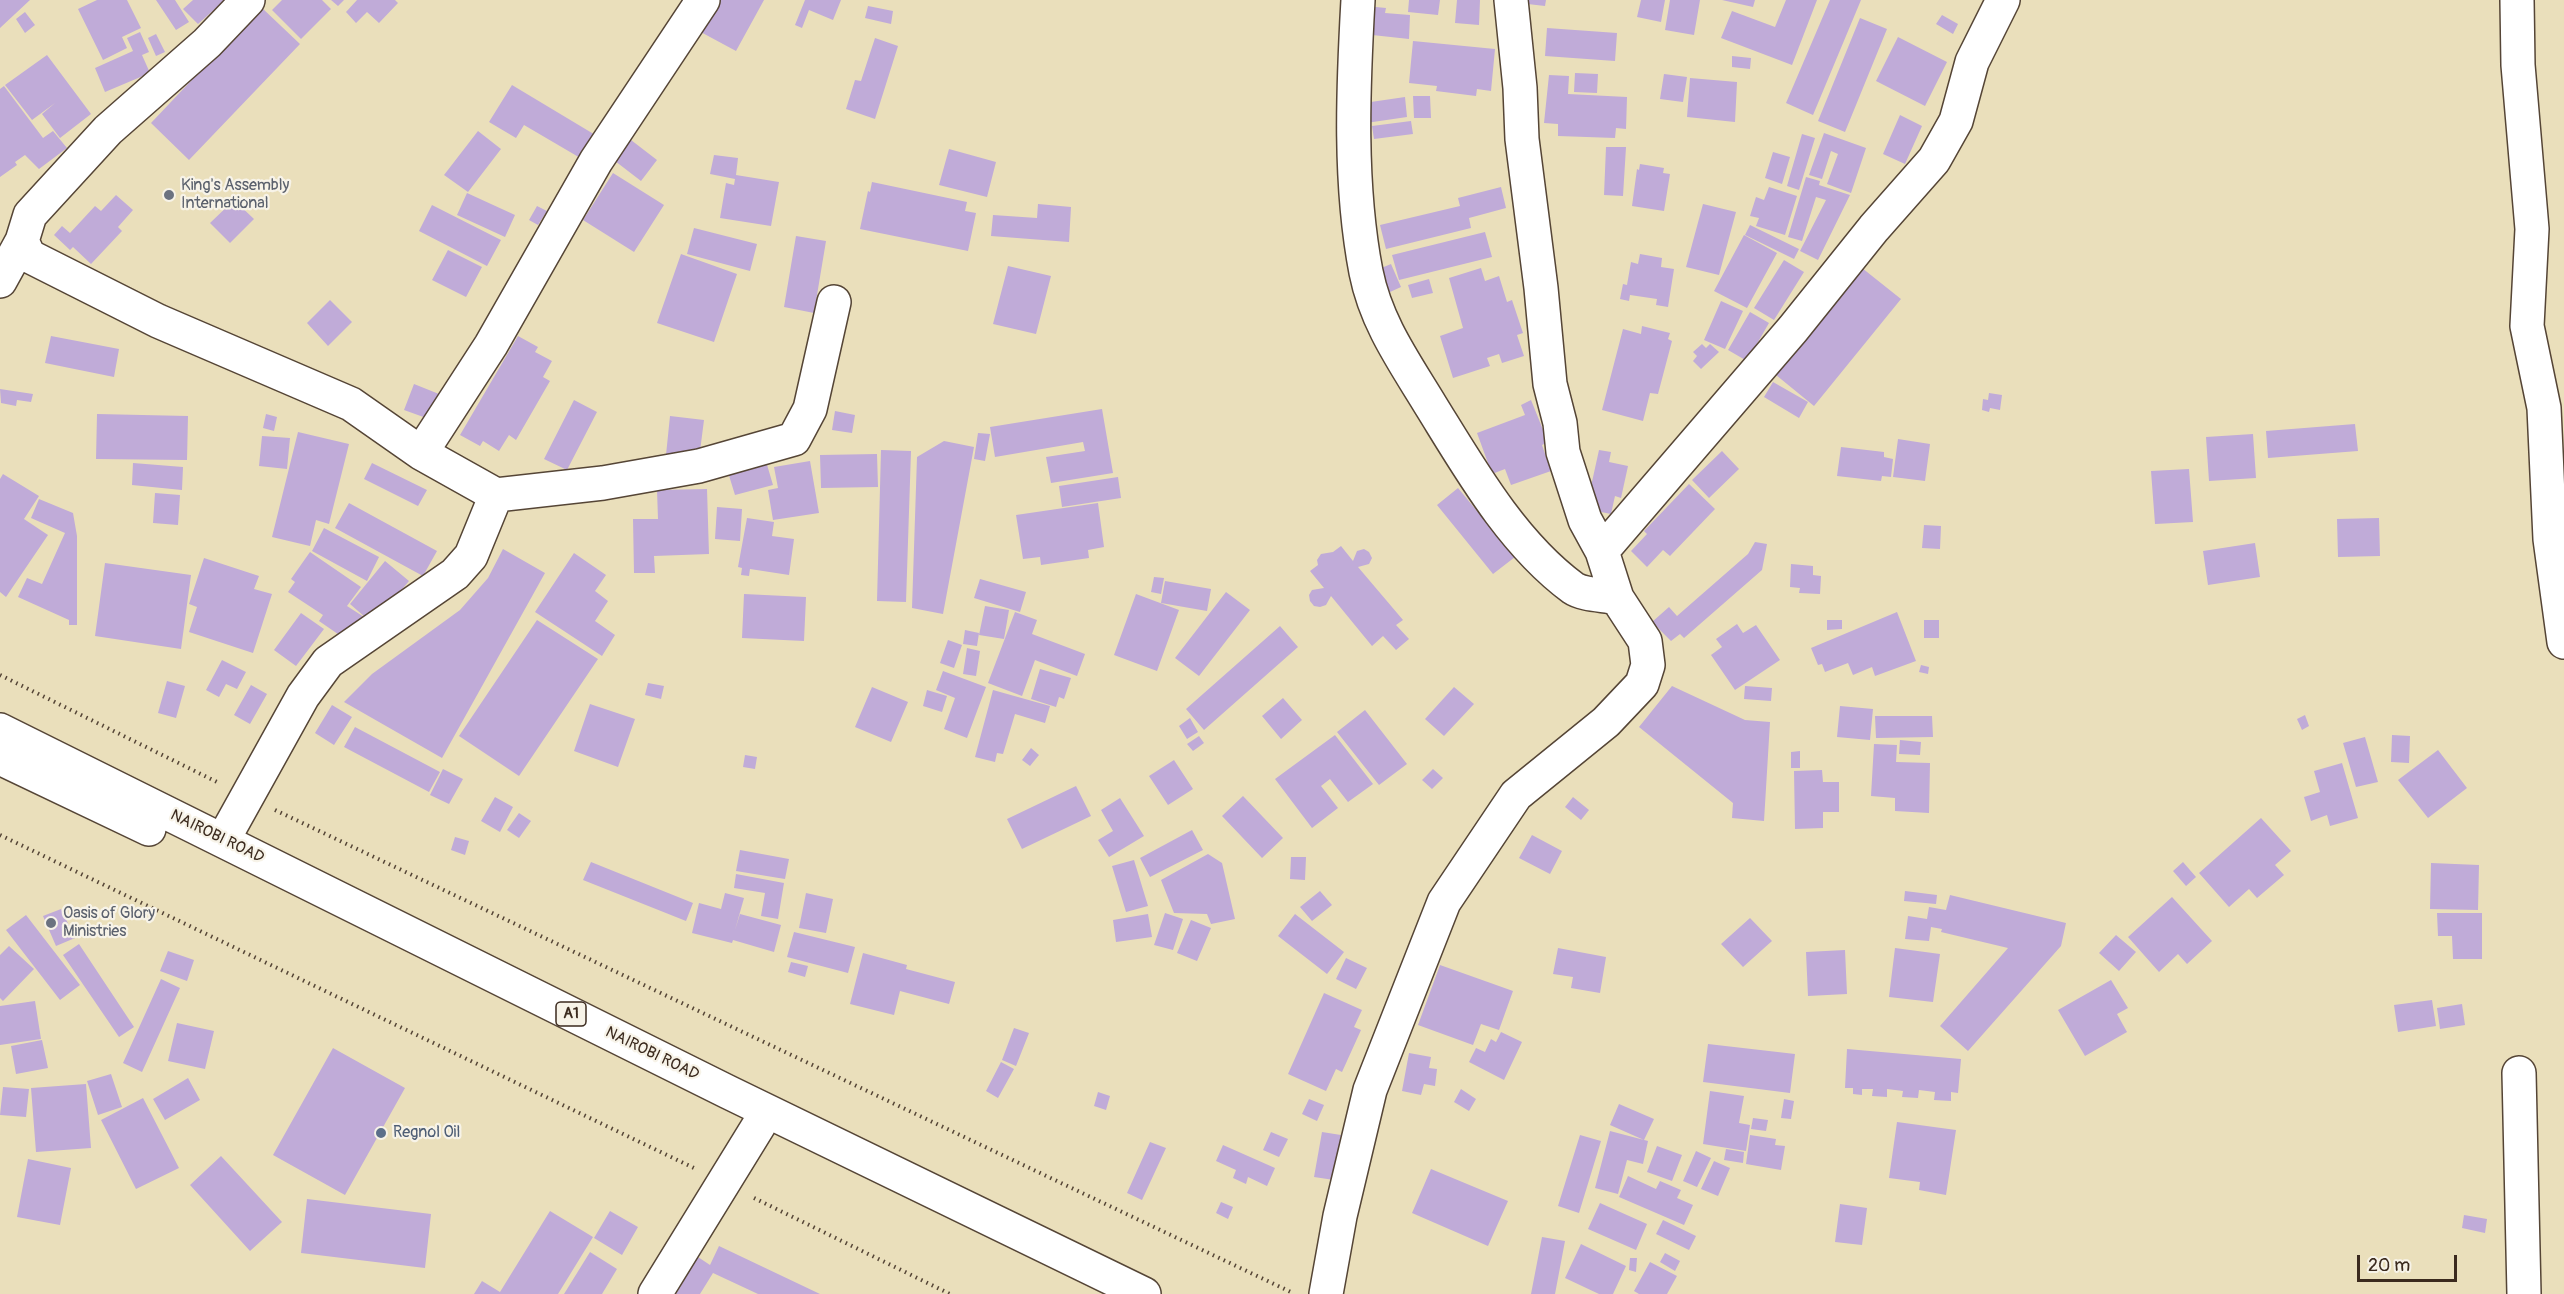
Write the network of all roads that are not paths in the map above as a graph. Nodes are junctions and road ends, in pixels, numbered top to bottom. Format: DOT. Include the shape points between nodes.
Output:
graph roads {
  1 [pos="248,0"];
  2 [pos="703,0"];
  3 [pos="1358,0"];
  4 [pos="1511,0"];
  5 [pos="2003,0"];
  6 [pos="2517,0"];
  7 [pos="22,242"];
  8 [pos="0,281"];
  9 [pos="834,302"];
  10 [pos="421,453"];
  11 [pos="496,495"];
  12 [pos="1602,551"];
  13 [pos="1617,598"];
  14 [pos="2564,642"];
  15 [pos="0,730"];
  16 [pos="0,758"];
  17 [pos="223,840"];
  18 [pos="2519,1073"];
  19 [pos="759,1125"];
  20 [pos="655,1294"];
  21 [pos="1099,1294"];
  22 [pos="1144,1294"];
  23 [pos="1326,1294"];
  24 [pos="2524,1294"];
  1 -- 7 [label="main road" via="207,43 100,139 30,215"];
  2 -- 10 [label="main road" via="596,161 491,345"];
  3 -- 13 [label="main road" via="1353,88 1356,156 1360,228 1374,303 1394,347 1498,511 1575,590"];
  4 -- 12 [label="main road" via="1522,139 1550,384 1563,452 1585,520"];
  5 -- 12 [label="main road" via="1972,62 1956,121 1934,160"];
  6 -- 14 [label="main road" via="2518,65 2532,229 2528,326 2544,408 2550,539"];
  7 -- 8 [label="main road"];
  7 -- 10 [label="main road" via="29,256 158,321 351,404"];
  9 -- 11 [label="main road" via="810,409 794,439 699,466 603,483"];
  10 -- 11 [label="main road"];
  11 -- 17 [label="main road" via="471,556 455,574 328,662 303,696"];
  12 -- 13 [label="main road"];
  13 -- 23 [label="main road" via="1646,641 1648,665 1642,684 1606,722 1516,795 1444,902 1371,1090 1340,1216"];
  15 -- 17 [label="main road, NAIROBI ROAD / A1"];
  16 -- 19 [label="main road, NAIROBI ROAD / A1" via="546,1018"];
  17 -- 22 [label="main road, NAIROBI ROAD / A1"];
  18 -- 24 [label="main road"];
  19 -- 20 [label="main road"];
  19 -- 21 [label="main road, NAIROBI ROAD / A1"];
}
